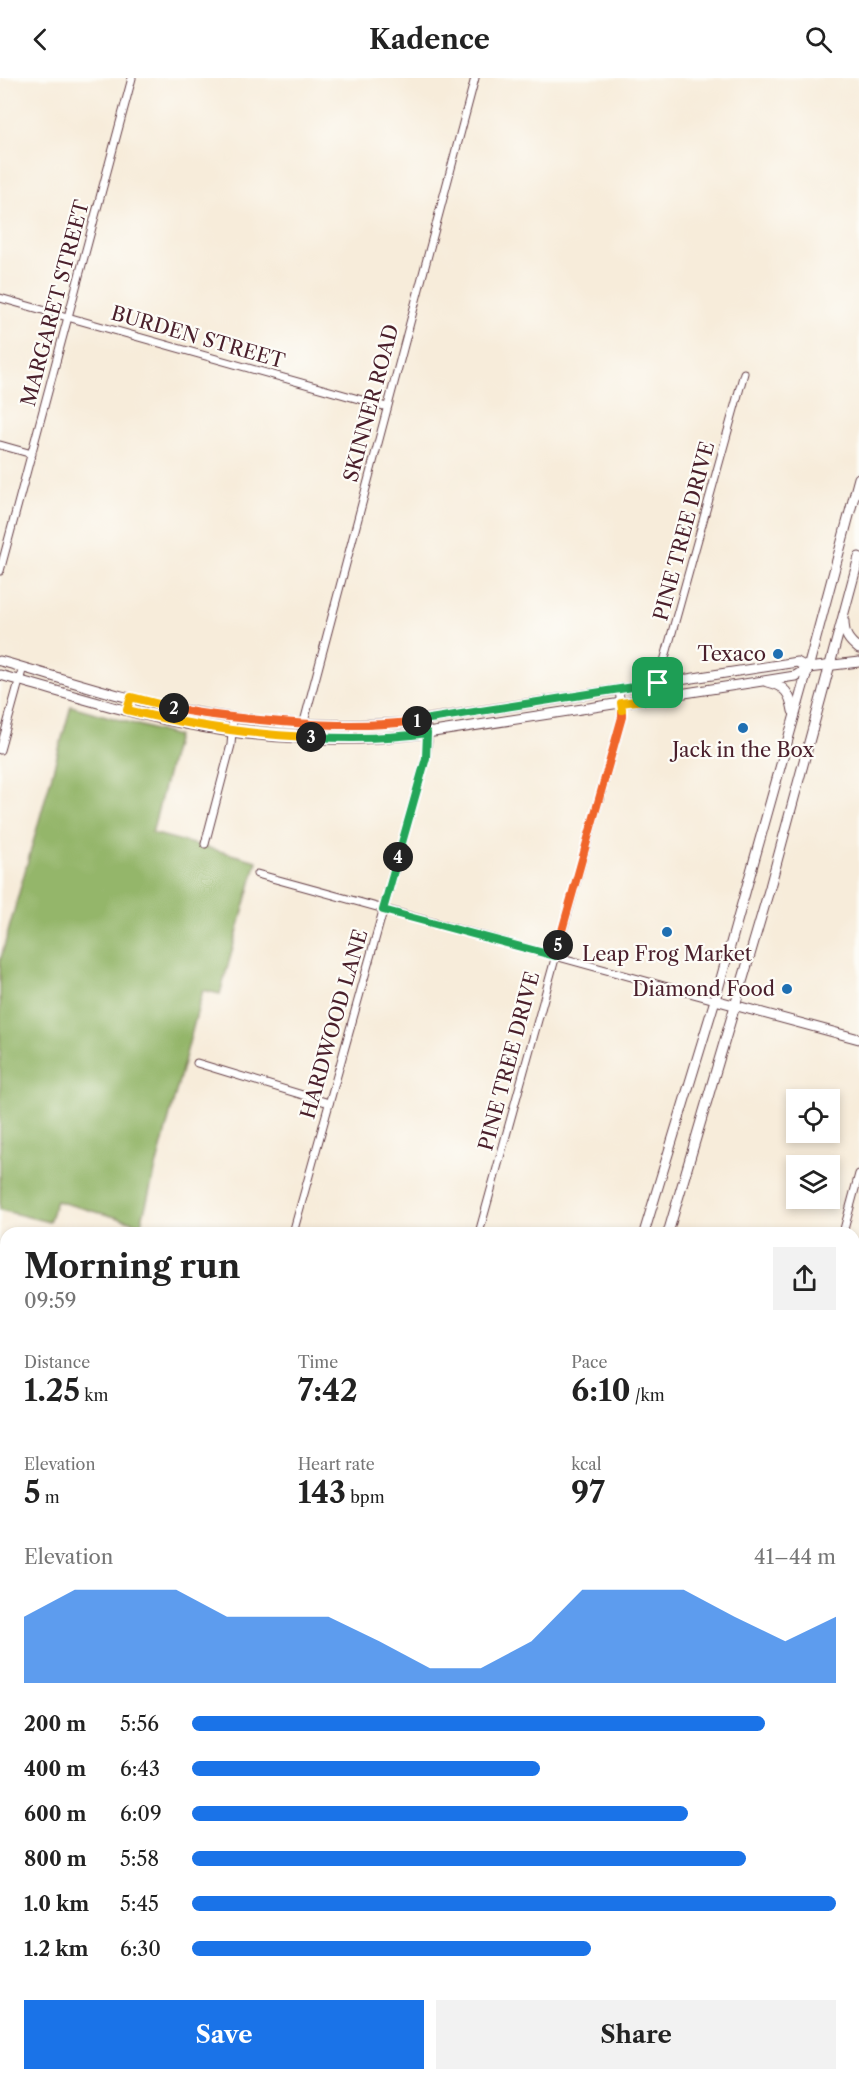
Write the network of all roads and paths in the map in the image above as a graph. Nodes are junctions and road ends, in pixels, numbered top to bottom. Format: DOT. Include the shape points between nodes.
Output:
graph roads {
  1 [pos="132,78"];
  2 [pos="474,78"];
  3 [pos="0,298"];
  4 [pos="68,317"];
  5 [pos="744,373"];
  6 [pos="387,407"];
  7 [pos="0,445"];
  8 [pos="32,454"];
  9 [pos="859,478"];
  10 [pos="859,557"];
  11 [pos="2,558"];
  12 [pos="0,571"];
  13 [pos="844,611"];
  14 [pos="859,649"];
  15 [pos="0,661"];
  16 [pos="859,662"];
  17 [pos="830,666"];
  18 [pos="23,667"];
  19 [pos="808,668"];
  20 [pos="0,675"];
  21 [pos="20,680"];
  22 [pos="762,681"];
  23 [pos="658,683"];
  24 [pos="620,689"];
  25 [pos="131,697"];
  26 [pos="659,698"];
  27 [pos="621,703"];
  28 [pos="127,710"];
  29 [pos="794,715"];
  30 [pos="233,718"];
  31 [pos="426,719"];
  32 [pos="263,720"];
  33 [pos="304,723"];
  34 [pos="233,732"];
  35 [pos="427,733"];
  36 [pos="262,735"];
  37 [pos="300,737"];
  38 [pos="0,750"];
  39 [pos="205,844"];
  40 [pos="257,874"];
  41 [pos="383,910"];
  42 [pos="555,956"];
  43 [pos="715,1000"];
  44 [pos="735,1005"];
  45 [pos="859,1039"];
  46 [pos="197,1063"];
  47 [pos="329,1103"];
  48 [pos="859,1174"];
  49 [pos="295,1227"];
  50 [pos="481,1227"];
  51 [pos="646,1227"];
  52 [pos="670,1227"];
  53 [pos="845,1227"];
  1 -- 4 [label="street, MARGARET STREET"];
  2 -- 6 [label="street, SKINNER ROAD"];
  3 -- 4 [label="street, BURDEN STREET"];
  4 -- 6 [label="street, BURDEN STREET"];
  4 -- 8 [label="street, MARGARET STREET"];
  5 -- 23 [label="street, PINE TREE DRIVE"];
  6 -- 33 [label="street, SKINNER ROAD"];
  7 -- 8 [label="street"];
  8 -- 11 [label="street, MARGARET STREET"];
  9 -- 19 [label="main road"];
  10 -- 13 [label="main road"];
  11 -- 12 [label="street, MARGARET STREET"];
  13 -- 14 [label="main road" via="844,630"];
  13 -- 17 [label="main road"];
  15 -- 18 [label="main road"];
  16 -- 17 [label="main road"];
  17 -- 19 [label="main road"];
  17 -- 44 [label="main road"];
  18 -- 21 [label="street"];
  18 -- 25 [label="main road"];
  19 -- 22 [label="main road" via="795,676"];
  19 -- 23 [label="main road" via="797,662"];
  19 -- 29 [label="main road"];
  20 -- 21 [label="main road"];
  21 -- 28 [label="main road"];
  21 -- 38 [label="street"];
  22 -- 26 [label="main road"];
  22 -- 29 [label="main road" via="787,691"];
  23 -- 24 [label="main road"];
  23 -- 26 [label="street, PINE TREE DRIVE"];
  24 -- 27 [label="street, PINE TREE DRIVE"];
  24 -- 31 [label="main road"];
  25 -- 28 [label="main road"];
  25 -- 30 [label="main road"];
  26 -- 27 [label="main road"];
  27 -- 35 [label="main road"];
  27 -- 42 [label="street, PINE TREE DRIVE" via="622,717"];
  28 -- 34 [label="main road"];
  29 -- 43 [label="main road"];
  30 -- 32 [label="main road"];
  30 -- 34 [label="street"];
  31 -- 33 [label="main road" via="352,726"];
  31 -- 35 [label="street, HARDWOOD LANE"];
  32 -- 33 [label="main road"];
  32 -- 36 [label="main road"];
  33 -- 37 [label="street, SKINNER ROAD"];
  34 -- 36 [label="main road"];
  34 -- 39 [label="street"];
  35 -- 37 [label="main road" via="351,739"];
  35 -- 41 [label="street, HARDWOOD LANE" via="426,758"];
  36 -- 37 [label="main road"];
  40 -- 41 [label="street"];
  41 -- 42 [label="street"];
  41 -- 47 [label="street, HARDWOOD LANE"];
  42 -- 43 [label="street"];
  42 -- 50 [label="street, PINE TREE DRIVE"];
  43 -- 44 [label="main road"];
  43 -- 51 [label="main road"];
  44 -- 45 [label="main road"];
  44 -- 52 [label="main road"];
  46 -- 47 [label="street"];
  47 -- 49 [label="street, HARDWOOD LANE"];
  48 -- 53 [label="street"];
}
